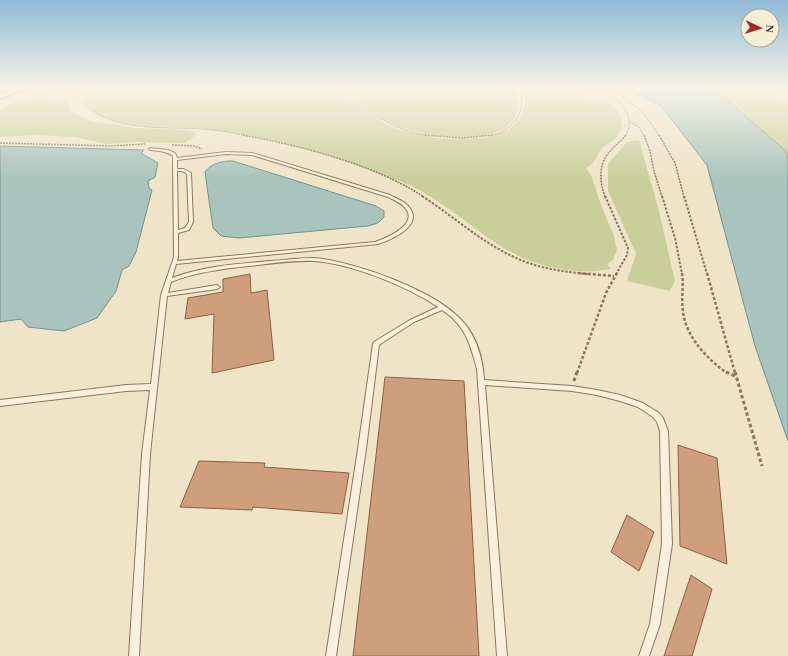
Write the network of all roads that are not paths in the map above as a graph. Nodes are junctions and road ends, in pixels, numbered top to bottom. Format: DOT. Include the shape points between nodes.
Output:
graph roads {
  1 [pos="151,147"];
  2 [pos="175,159"];
  3 [pos="175,170"];
  4 [pos="176,232"];
  5 [pos="175,262"];
  6 [pos="168,281"];
  7 [pos="217,287"];
  8 [pos="164,295"];
  9 [pos="443,307"];
  10 [pos="481,382"];
  11 [pos="154,387"];
  12 [pos="0,403"];
  13 [pos="134,656"];
  14 [pos="331,656"];
  15 [pos="502,656"];
  16 [pos="644,656"];
  1 -- 2 [label="lane" via="171,152"];
  2 -- 3 [label="lane"];
  2 -- 5 [label="lane" via="233,152 252,154 389,196 405,205 410,213 409,224 401,232 376,243"];
  3 -- 4 [label="lane"];
  3 -- 4 [label="lane" via="189,173 191,222 186,228"];
  4 -- 5 [label="lane"];
  5 -- 6 [label="lane"];
  6 -- 8 [label="lane"];
  6 -- 9 [label="lane" via="209,268 315,260 345,265 391,281"];
  7 -- 8 [label="lane"];
  8 -- 11 [label="lane"];
  9 -- 10 [label="lane" via="451,312 471,336"];
  9 -- 14 [label="lane" via="412,321 376,344"];
  10 -- 15 [label="lane"];
  10 -- 16 [label="lane" via="554,386 598,393 626,400 646,409 662,422 666,544 655,624"];
  11 -- 12 [label="lane"];
  11 -- 13 [label="lane" via="146,461"];
}
